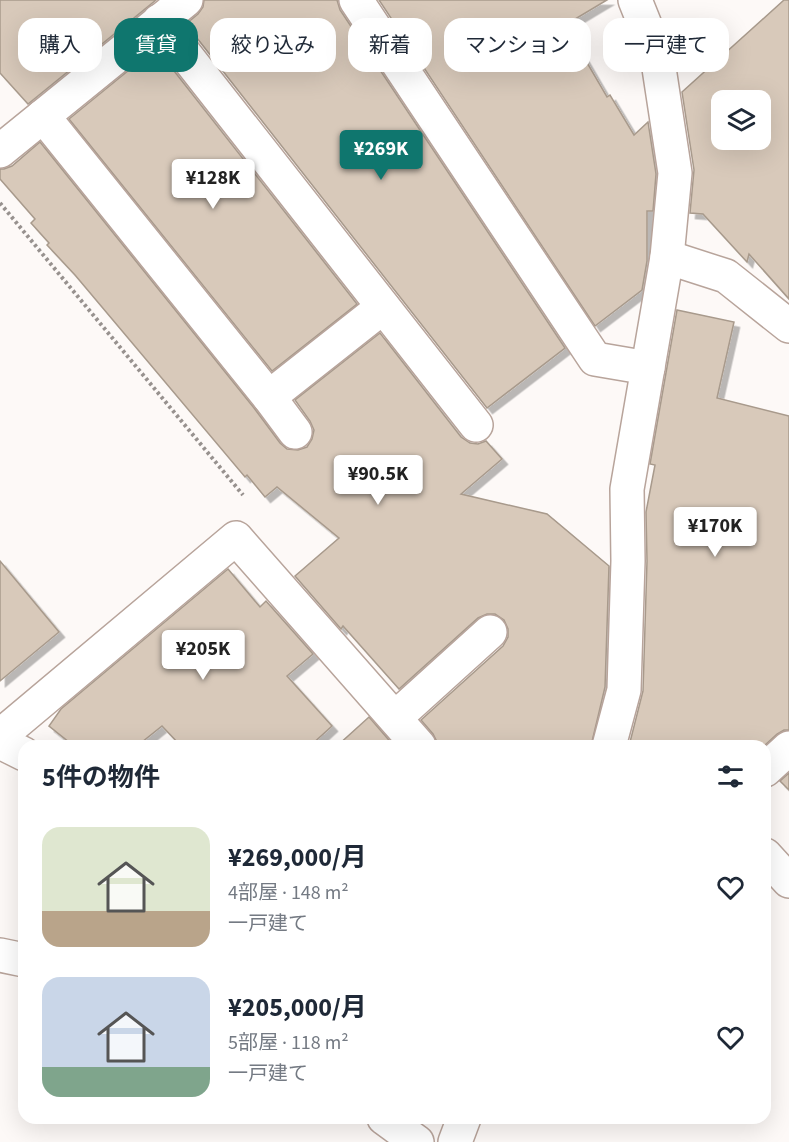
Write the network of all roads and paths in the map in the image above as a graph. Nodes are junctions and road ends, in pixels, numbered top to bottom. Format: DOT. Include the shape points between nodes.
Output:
graph roads {
  1 [pos="186,0"];
  2 [pos="356,0"];
  3 [pos="634,0"];
  4 [pos="163,18"];
  5 [pos="114,58"];
  6 [pos="198,71"];
  7 [pos="43,116"];
  8 [pos="0,151"];
  9 [pos="0,203"];
  10 [pos="667,257"];
  11 [pos="383,307"];
  12 [pos="789,326"];
  13 [pos="648,368"];
  14 [pos="269,398"];
  15 [pos="476,425"];
  16 [pos="295,432"];
  17 [pos="236,538"];
  18 [pos="490,632"];
  19 [pos="395,718"];
  20 [pos="0,736"];
  21 [pos="414,740"];
  22 [pos="611,740"];
  23 [pos="0,742"];
  24 [pos="789,748"];
  25 [pos="18,751"];
  26 [pos="771,764"];
  27 [pos="771,862"];
  28 [pos="789,881"];
  29 [pos="0,955"];
  30 [pos="18,959"];
  31 [pos="392,1124"];
  32 [pos="462,1124"];
  33 [pos="417,1142"];
  34 [pos="455,1142"];
  1 -- 4 [label="street"];
  2 -- 13 [label="street" via="595,359"];
  3 -- 10 [label="street" via="657,55 675,173"];
  5 -- 7 [label="street"];
  6 -- 11 [label="street"];
  7 -- 8 [label="street"];
  7 -- 14 [label="street"];
  9 -- 17 [label="path" via="253,506"];
  10 -- 12 [label="street" via="726,276"];
  10 -- 13 [label="street"];
  11 -- 14 [label="street"];
  11 -- 15 [label="street"];
  13 -- 22 [label="street" via="627,489 624,690"];
  14 -- 16 [label="street"];
  17 -- 19 [label="street"];
  17 -- 20 [label="street"];
  18 -- 19 [label="street"];
  19 -- 21 [label="street"];
  23 -- 25 [label="street"];
  24 -- 26 [label="street"];
  27 -- 28 [label="street"];
  29 -- 30 [label="street"];
  31 -- 33 [label="street"];
  32 -- 34 [label="street"];
}
